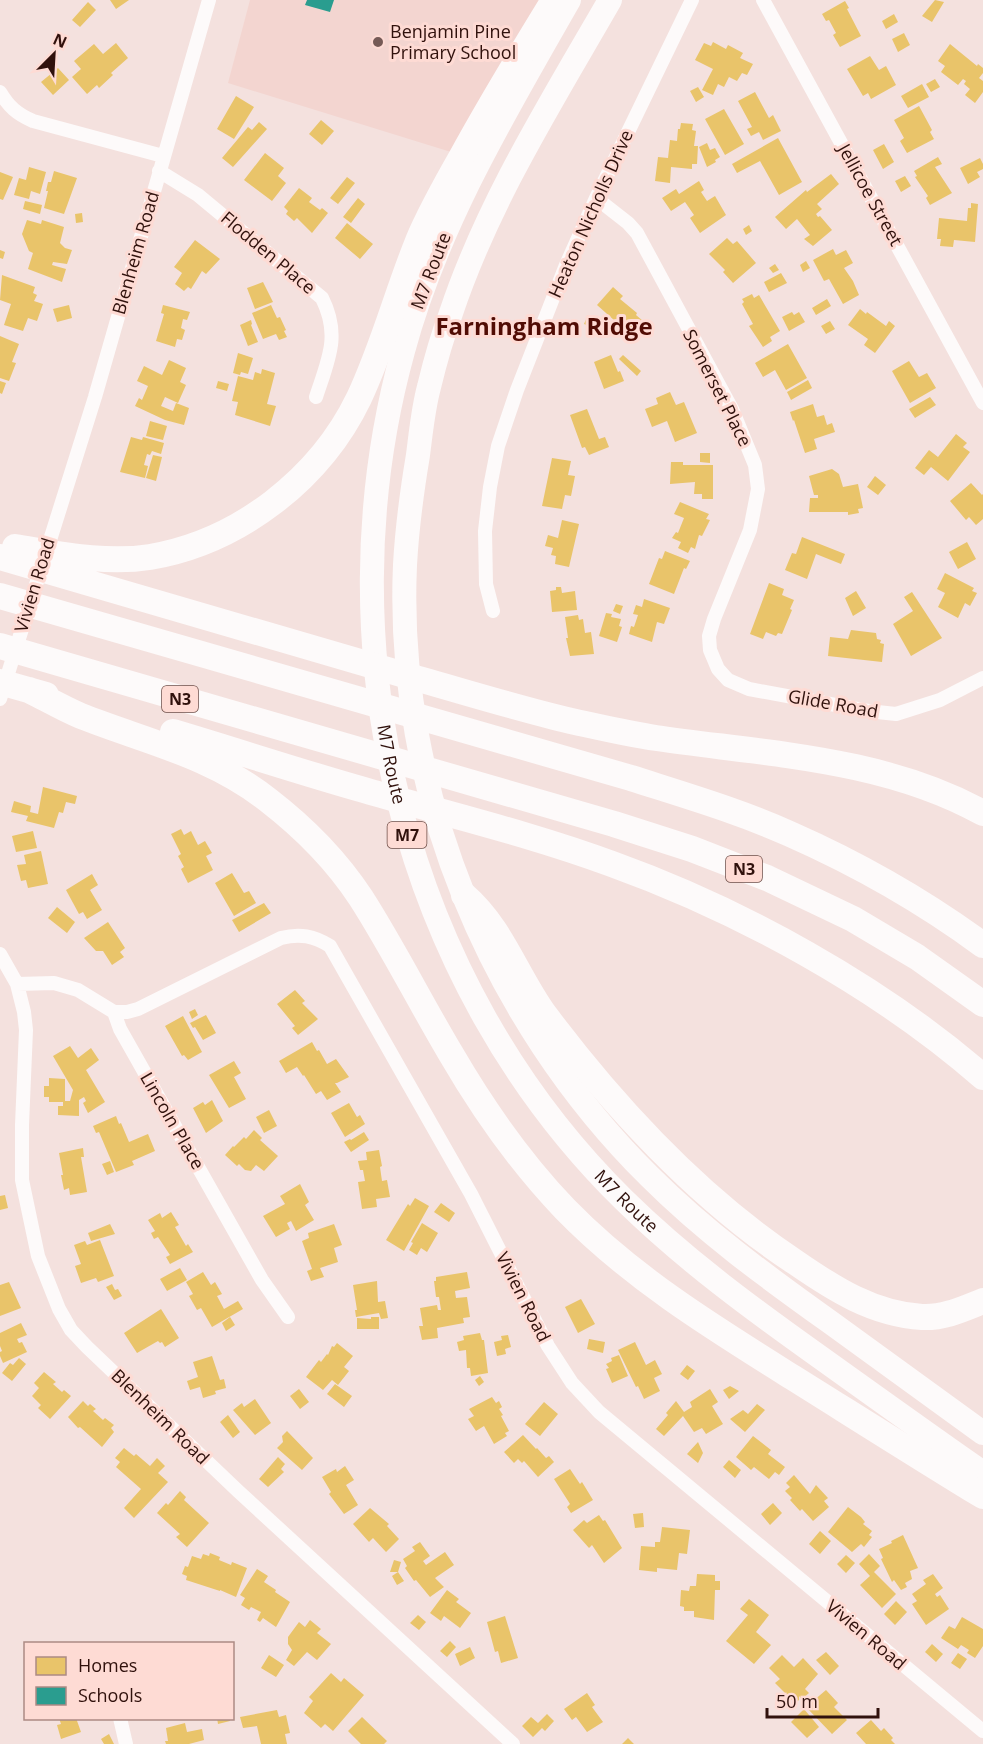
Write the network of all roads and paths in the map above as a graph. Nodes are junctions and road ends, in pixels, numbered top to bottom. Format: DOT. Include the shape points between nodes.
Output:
graph roads {
  1 [pos="209,0"];
  2 [pos="554,0"];
  3 [pos="569,0"];
  4 [pos="610,0"];
  5 [pos="692,0"];
  6 [pos="763,0"];
  7 [pos="0,92"];
  8 [pos="164,156"];
  9 [pos="159,171"];
  10 [pos="596,198"];
  11 [pos="980,385"];
  12 [pos="316,397"];
  13 [pos="983,403"];
  14 [pos="60,505"];
  15 [pos="0,544"];
  16 [pos="0,557"];
  17 [pos="0,596"];
  18 [pos="493,611"];
  19 [pos="0,646"];
  20 [pos="718,669"];
  21 [pos="983,678"];
  22 [pos="0,682"];
  23 [pos="29,690"];
  24 [pos="0,699"];
  25 [pos="983,813"];
  26 [pos="464,895"];
  27 [pos="983,945"];
  28 [pos="0,954"];
  29 [pos="16,984"];
  30 [pos="983,1004"];
  31 [pos="114,1012"];
  32 [pos="983,1077"];
  33 [pos="983,1301"];
  34 [pos="288,1317"];
  35 [pos="983,1432"];
  36 [pos="983,1473"];
  37 [pos="983,1497"];
  38 [pos="120,1720"];
  39 [pos="983,1731"];
  40 [pos="126,1744"];
  41 [pos="513,1744"];
  1 -- 8 [label="street, Blenheim Road"];
  2 -- 15 [label="highway" via="440,196 418,240 358,399 316,464 253,516 222,533 150,557 79,558"];
  3 -- 36 [label="highway, M7 Route / M7" via="484,153 444,236 403,349 381,452 372,533 373,638 387,747 405,829 440,929 492,1029 584,1158 625,1201 715,1280"];
  4 -- 26 [label="highway, M7 Route / M7" via="488,222 451,313 428,389 405,569 408,660 418,743 430,794"];
  5 -- 10 [label="street, Heaton Nicholls Drive"];
  6 -- 11 [label="street, Jellicoe Street"];
  7 -- 8 [label="street" via="18,114 33,121"];
  8 -- 9 [label="street, Blenheim Road"];
  9 -- 12 [label="street, Flodden Place" via="198,195 322,298 333,328"];
  9 -- 14 [label="street, Blenheim Road"];
  10 -- 18 [label="street, Heaton Nicholls Drive" via="566,265 498,446 485,531 486,584"];
  10 -- 20 [label="street, Somerset Place" via="637,233 732,409 755,465 758,489 750,530 709,636"];
  11 -- 13 [label="street, Jellicoe Street"];
  14 -- 24 [label="street, Vivien Road"];
  16 -- 25 [label="highway" via="570,721 653,738 868,770 922,786"];
  17 -- 27 [label="highway" via="718,806 790,834 867,871"];
  19 -- 30 [label="highway, N3" via="681,845 767,878 853,919"];
  20 -- 21 [label="street, Glide Road" via="728,680 749,689 896,714 940,700"];
  22 -- 23 [label="highway"];
  23 -- 32 [label="highway" via="490,825 611,863 678,890 828,967 894,1009"];
  23 -- 37 [label="highway" via="80,716 205,761 238,778 294,821 360,896 488,1114 566,1210 681,1306"];
  26 -- 33 [label="highway" via="489,920 543,1012 595,1079 696,1184 769,1245 838,1292 896,1313 924,1317 954,1313"];
  26 -- 35 [label="highway, M7 Route / M7" via="496,966 551,1059 647,1174 753,1267"];
  28 -- 29 [label="street"];
  29 -- 31 [label="street" via="54,983 78,990"];
  29 -- 41 [label="street, Blenheim Road" via="26,1030 22,1180 38,1256 71,1330 238,1491"];
  31 -- 34 [label="street, Lincoln Place" via="262,1280"];
  31 -- 39 [label="street, Vivien Road" via="138,1009 281,938 308,936 330,946 471,1194 548,1346 572,1383 599,1412"];
  38 -- 40 [label="street"];
}
